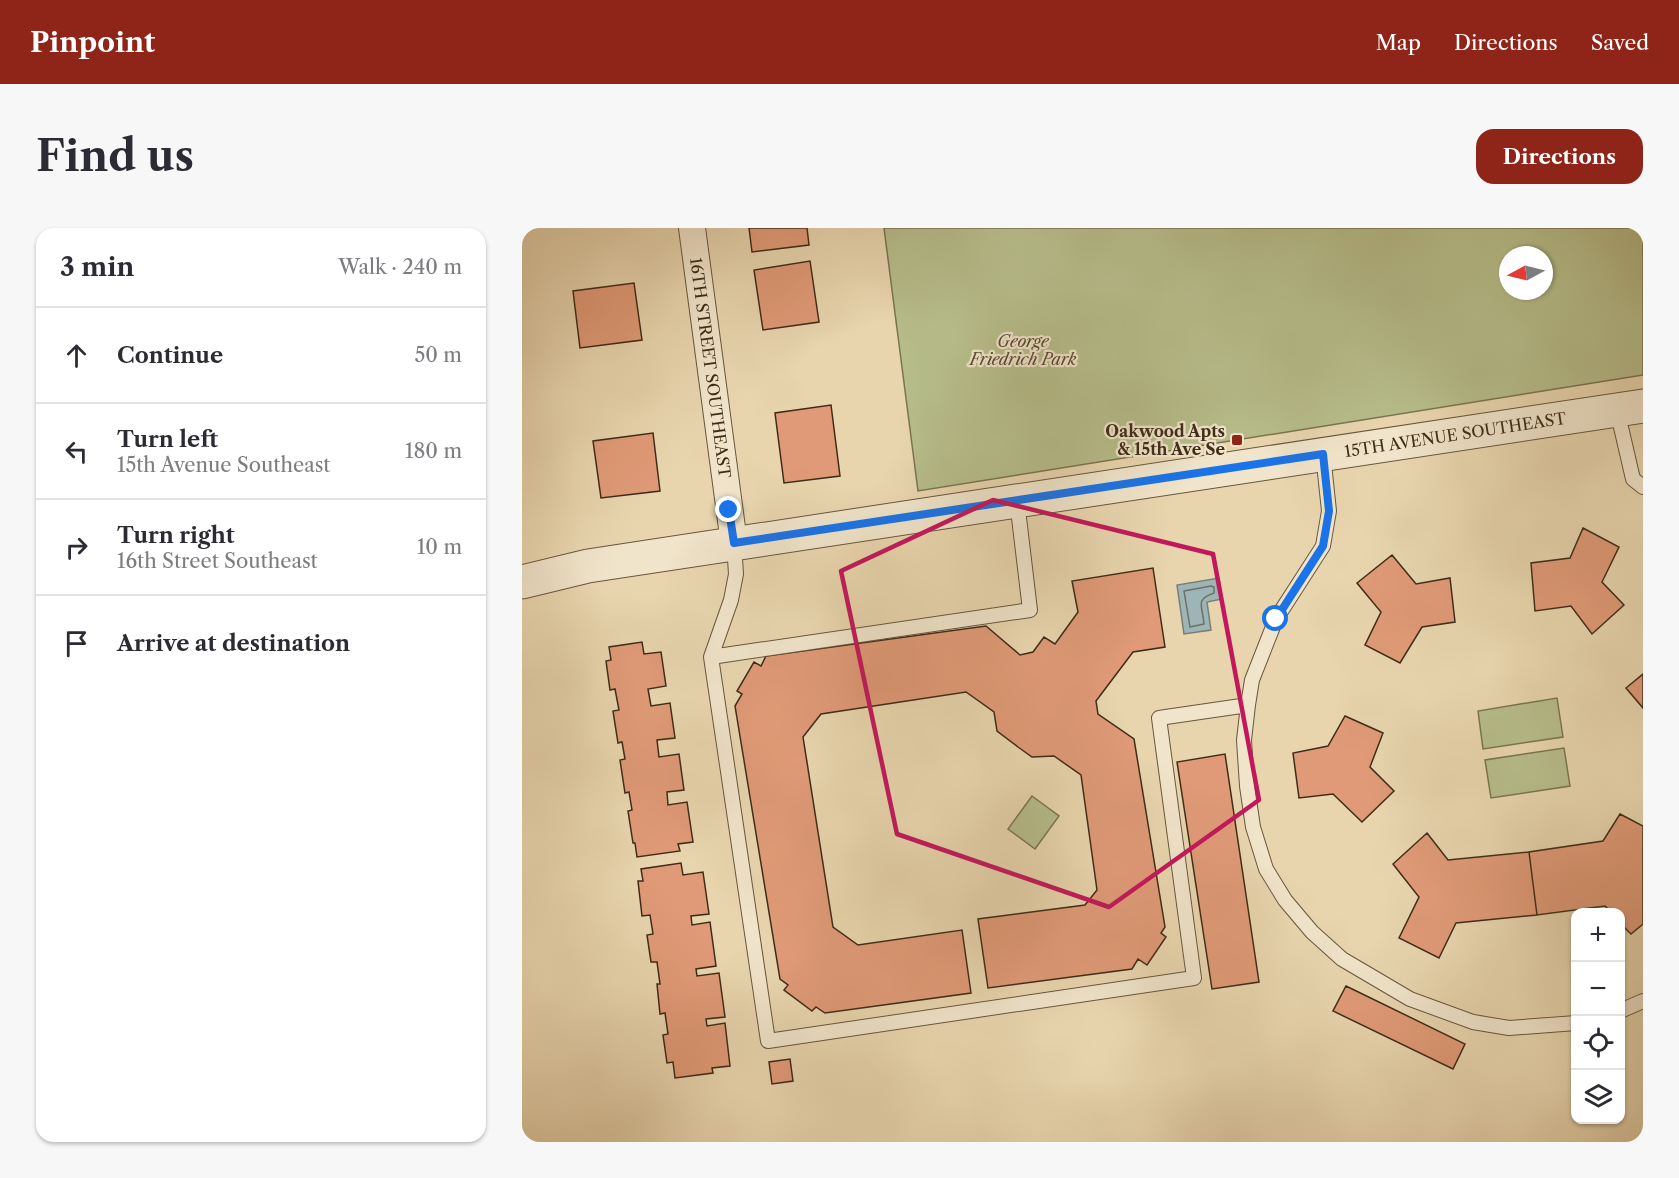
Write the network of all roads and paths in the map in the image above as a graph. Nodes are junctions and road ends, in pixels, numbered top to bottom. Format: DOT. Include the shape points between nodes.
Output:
graph roads {
  1 [pos="692,228"];
  2 [pos="1630,408"];
  3 [pos="1323,454"];
  4 [pos="1643,487"];
  5 [pos="1017,500"];
  6 [pos="734,543"];
  7 [pos="522,582"];
  8 [pos="711,657"];
  9 [pos="1248,705"];
  10 [pos="1643,1001"];
  11 [pos="1625,1009"];
  12 [pos="1571,1023"];
  1 -- 6 [label="street, 16TH STREET SOUTHEAST"];
  2 -- 3 [label="street, 15TH AVENUE SOUTHEAST"];
  2 -- 4 [label="lane" via="1633,479"];
  3 -- 5 [label="street, 15TH AVENUE SOUTHEAST"];
  3 -- 9 [label="lane" via="1329,511 1323,546 1276,619 1252,680"];
  5 -- 6 [label="street, 15TH AVENUE SOUTHEAST"];
  5 -- 8 [label="lane" via="1030,610"];
  6 -- 7 [label="street, 15TH AVENUE SOUTHEAST" via="588,566"];
  6 -- 8 [label="lane" via="736,574 732,600"];
  8 -- 9 [label="lane" via="768,1041 1194,978 1159,718"];
  9 -- 12 [label="lane" via="1244,740 1253,827 1266,870 1312,932 1341,959 1377,981 1443,1012 1509,1028"];
  10 -- 11 [label="lane"];
}
